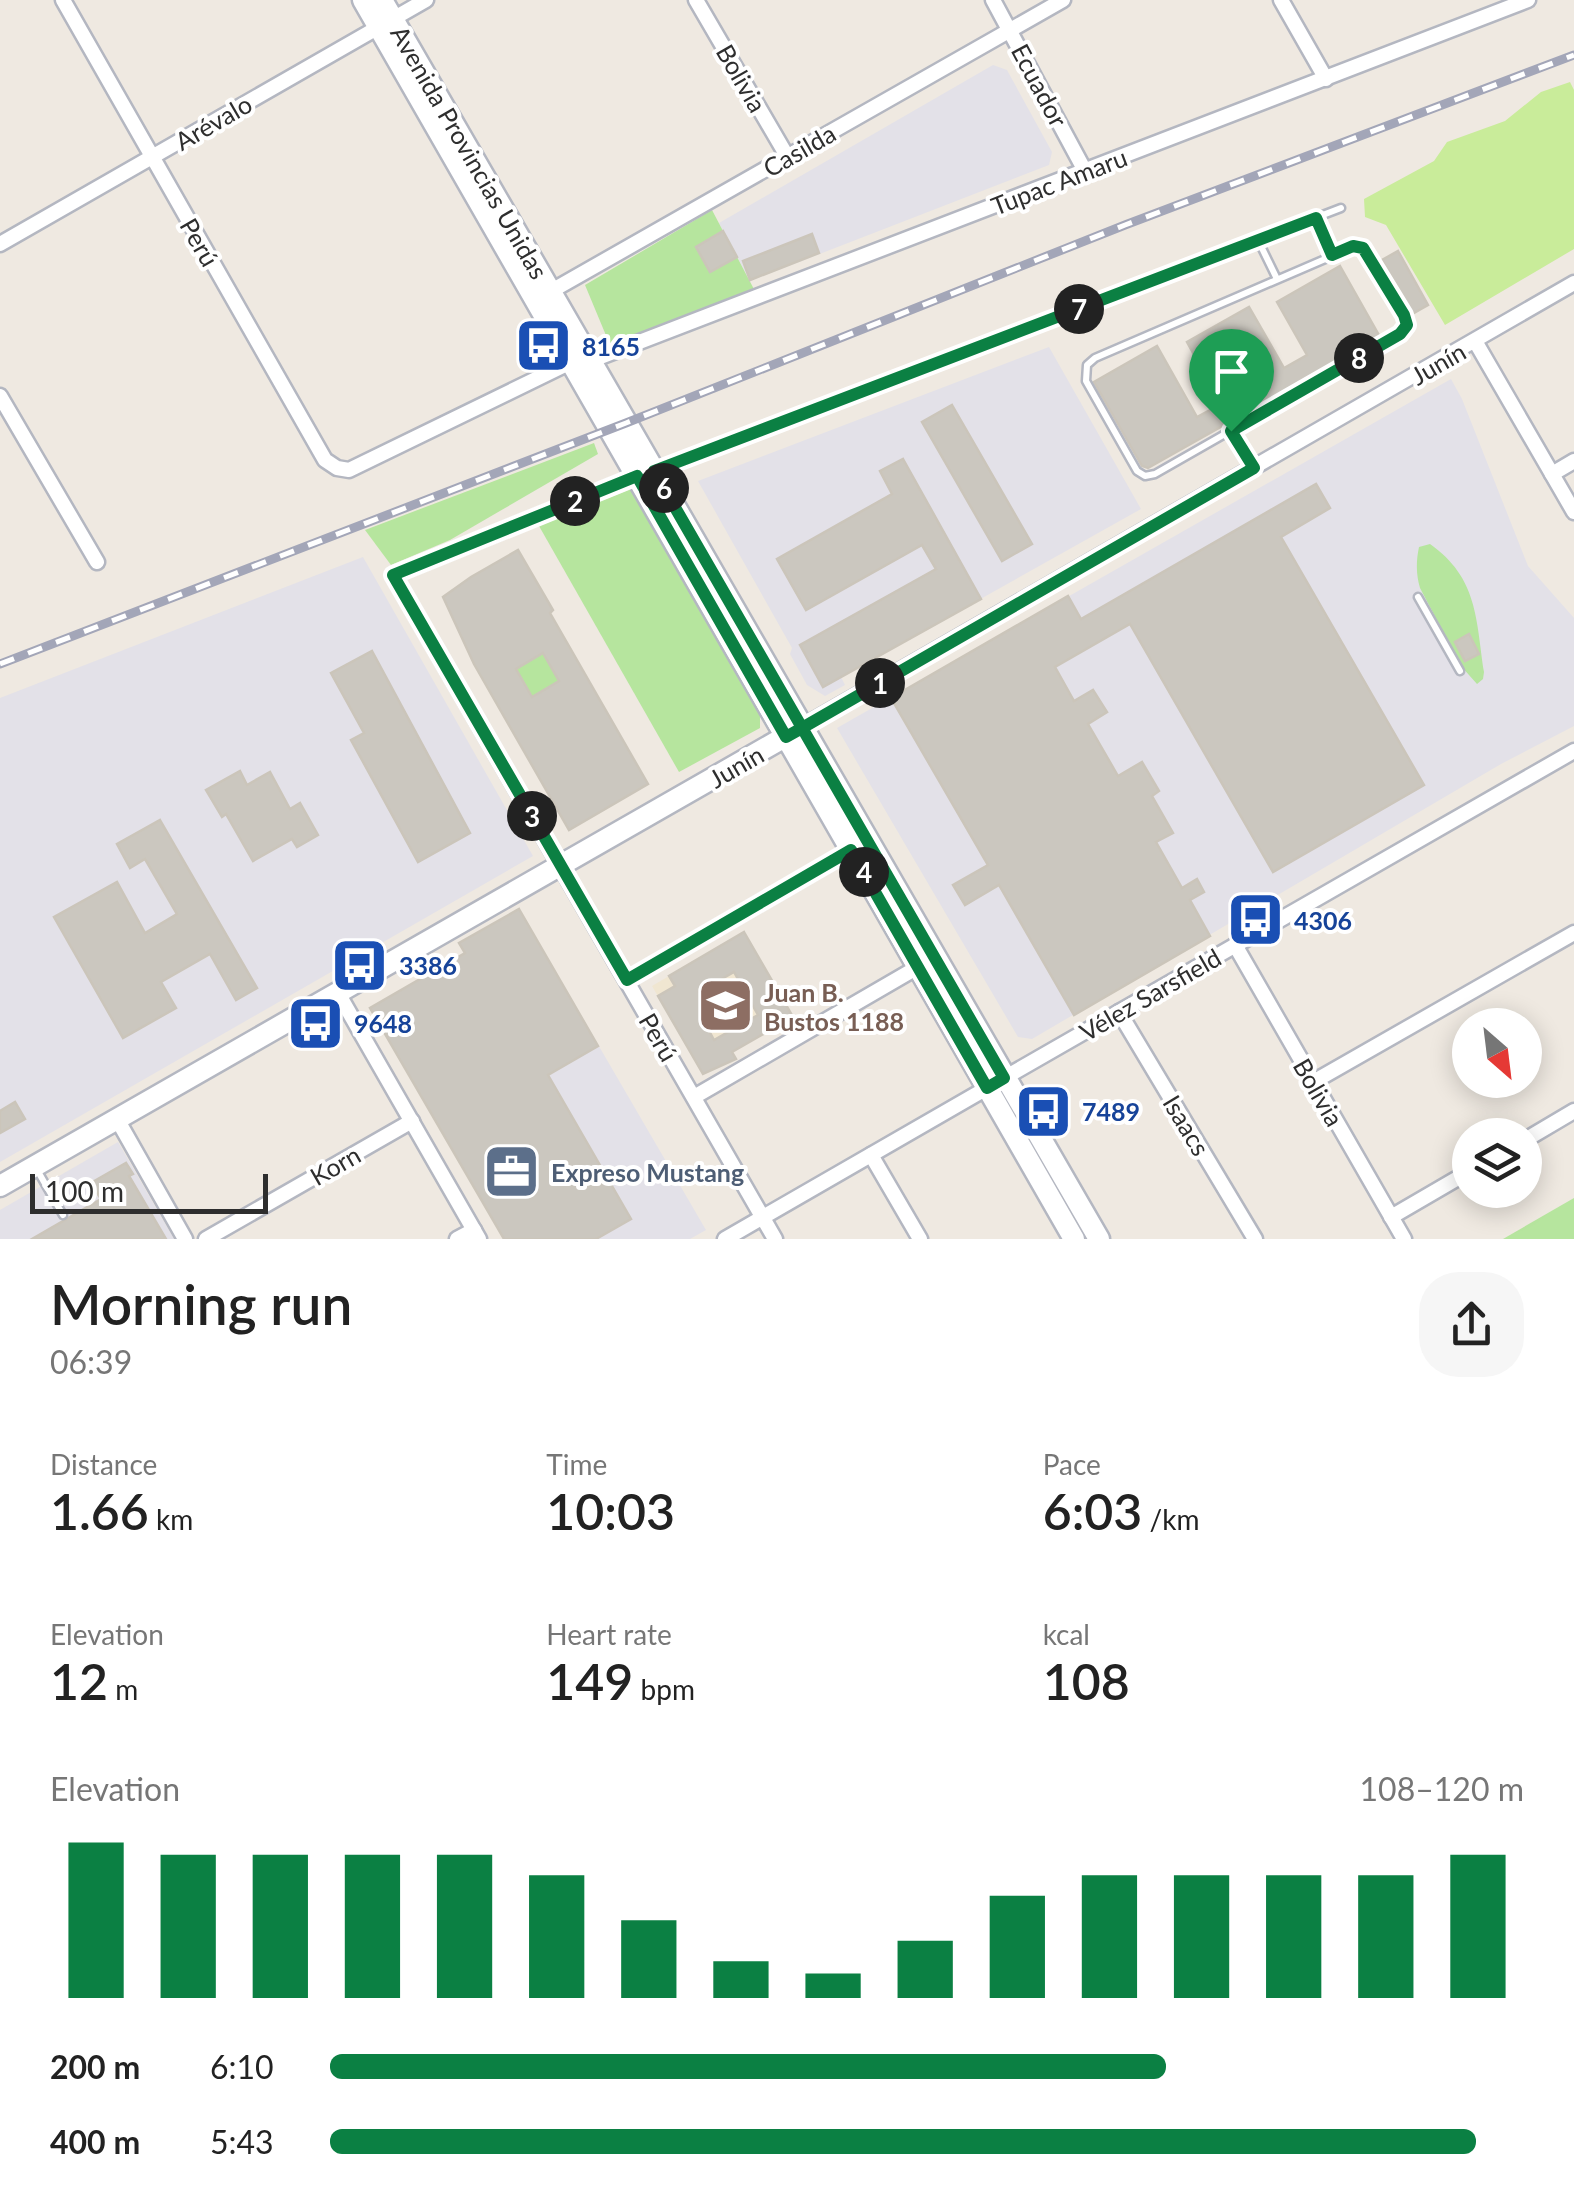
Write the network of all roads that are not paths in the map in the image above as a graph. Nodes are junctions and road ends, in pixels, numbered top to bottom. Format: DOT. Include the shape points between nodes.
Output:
graph roads {
  1 [pos="63,0"];
  2 [pos="363,0"];
  3 [pos="382,0"];
  4 [pos="426,0"];
  5 [pos="696,0"];
  6 [pos="993,0"];
  7 [pos="1062,0"];
  8 [pos="1282,0"];
  9 [pos="1528,0"];
  10 [pos="386,23"];
  11 [pos="1011,30"];
  12 [pos="1326,79"];
  13 [pos="787,156"];
  14 [pos="152,157"];
  15 [pos="1084,171"];
  16 [pos="1342,208"];
  17 [pos="1316,218"];
  18 [pos="1258,240"];
  19 [pos="0,244"];
  20 [pos="1332,255"];
  21 [pos="1277,279"];
  22 [pos="1574,283"];
  23 [pos="543,296"];
  24 [pos="1475,341"];
  25 [pos="581,361"];
  26 [pos="1,400"];
  27 [pos="1231,431"];
  28 [pos="1574,461"];
  29 [pos="1254,468"];
  30 [pos="350,470"];
  31 [pos="645,474"];
  32 [pos="1552,474"];
  33 [pos="1574,512"];
  34 [pos="97,562"];
  35 [pos="1418,598"];
  36 [pos="1460,671"];
  37 [pos="794,732"];
  38 [pos="1574,751"];
  39 [pos="851,850"];
  40 [pos="561,866"];
  41 [pos="1574,932"];
  42 [pos="1235,946"];
  43 [pos="918,966"];
  44 [pos="627,980"];
  45 [pos="338,993"];
  46 [pos="1119,1012"];
  47 [pos="1314,1082"];
  48 [pos="996,1083"];
  49 [pos="694,1097"];
  50 [pos="1574,1112"];
  51 [pos="116,1120"];
  52 [pos="412,1121"];
  53 [pos="1542,1130"];
  54 [pos="871,1155"];
  55 [pos="35,1166"];
  56 [pos="1452,1181"];
  57 [pos="0,1186"];
  58 [pos="62,1215"];
  59 [pos="763,1217"];
  60 [pos="1391,1217"];
  61 [pos="476,1234"];
  62 [pos="185,1239"];
  63 [pos="206,1239"];
  64 [pos="457,1239"];
  65 [pos="726,1239"];
  66 [pos="776,1239"];
  67 [pos="920,1239"];
  68 [pos="1074,1239"];
  69 [pos="1100,1239"];
  70 [pos="1256,1239"];
  71 [pos="1404,1239"];
  1 -- 14 [label="street, Perú"];
  2 -- 10 [label="main road, Avenida Provincias Unidas"];
  3 -- 10 [label="main road, Avenida Provincias Unidas"];
  4 -- 10 [label="street, Arévalo"];
  5 -- 13 [label="street, Bolivia"];
  6 -- 11 [label="street, Ecuador"];
  7 -- 11 [label="street, Casilda"];
  8 -- 12 [label="street"];
  9 -- 12 [label="street, Tupac Amaru"];
  10 -- 14 [label="street, Arévalo"];
  10 -- 23 [label="main road, Avenida Provincias Unidas"];
  11 -- 13 [label="street, Casilda"];
  11 -- 15 [label="street, Ecuador"];
  12 -- 15 [label="street, Tupac Amaru"];
  13 -- 23 [label="street, Casilda"];
  14 -- 19 [label="street, Arévalo"];
  14 -- 30 [label="street, Perú" via="325,460"];
  15 -- 25 [label="street, Tupac Amaru"];
  16 -- 17 [label="lane"];
  17 -- 18 [label="lane"];
  17 -- 20 [label="lane"];
  18 -- 21 [label="lane"];
  18 -- 31 [label="lane"];
  20 -- 21 [label="lane"];
  20 -- 27 [label="lane" via="1363,248 1407,325"];
  21 -- 27 [label="lane" via="1087,365 1086,381 1136,471 1146,476"];
  22 -- 24 [label="street, Junín"];
  23 -- 25 [label="main road, Avenida Provincias Unidas"];
  24 -- 29 [label="street, Junín"];
  24 -- 32 [label="street"];
  25 -- 30 [label="street, Tupac Amaru"];
  25 -- 31 [label="main road, Avenida Provincias Unidas"];
  26 -- 34 [label="street"];
  27 -- 29 [label="lane"];
  28 -- 32 [label="street"];
  29 -- 37 [label="street, Junín"];
  31 -- 37 [label="main road, Avenida Provincias Unidas"];
  31 -- 40 [label="street, Perú" via="393,575"];
  32 -- 33 [label="street"];
  35 -- 36 [label="lane"];
  37 -- 39 [label="main road, Avenida Provincias Unidas"];
  37 -- 40 [label="main road, Junín"];
  37 -- 48 [label="main road, Avenida Provincias Unidas"];
  38 -- 42 [label="street, Vélez Sarsfield"];
  39 -- 43 [label="main road, Avenida Provincias Unidas"];
  39 -- 44 [label="street"];
  40 -- 44 [label="street, Perú"];
  40 -- 45 [label="main road, Junín"];
  41 -- 47 [label="street"];
  42 -- 46 [label="street, Vélez Sarsfield"];
  42 -- 47 [label="street, Bolivia"];
  43 -- 48 [label="main road, Avenida Provincias Unidas"];
  43 -- 49 [label="street"];
  44 -- 49 [label="street, Perú"];
  45 -- 51 [label="main road, Junín"];
  45 -- 52 [label="street"];
  46 -- 48 [label="street, Vélez Sarsfield"];
  46 -- 70 [label="street, Isaacs"];
  47 -- 60 [label="street, Bolivia"];
  48 -- 54 [label="street, Vélez Sarsfield"];
  48 -- 68 [label="main road, Avenida Provincias Unidas"];
  48 -- 69 [label="main road, Avenida Provincias Unidas"];
  49 -- 59 [label="street, Perú"];
  50 -- 53 [label="street"];
  51 -- 55 [label="main road, Junín"];
  51 -- 62 [label="street"];
  52 -- 61 [label="street"];
  52 -- 63 [label="street, Korn"];
  54 -- 59 [label="street, Vélez Sarsfield"];
  54 -- 67 [label="street"];
  55 -- 57 [label="main road, Junín"];
  55 -- 58 [label="lane"];
  56 -- 60 [label="street"];
  59 -- 65 [label="street, Vélez Sarsfield"];
  59 -- 66 [label="street, Perú"];
  60 -- 71 [label="street, Bolivia"];
  61 -- 64 [label="street"];
}
